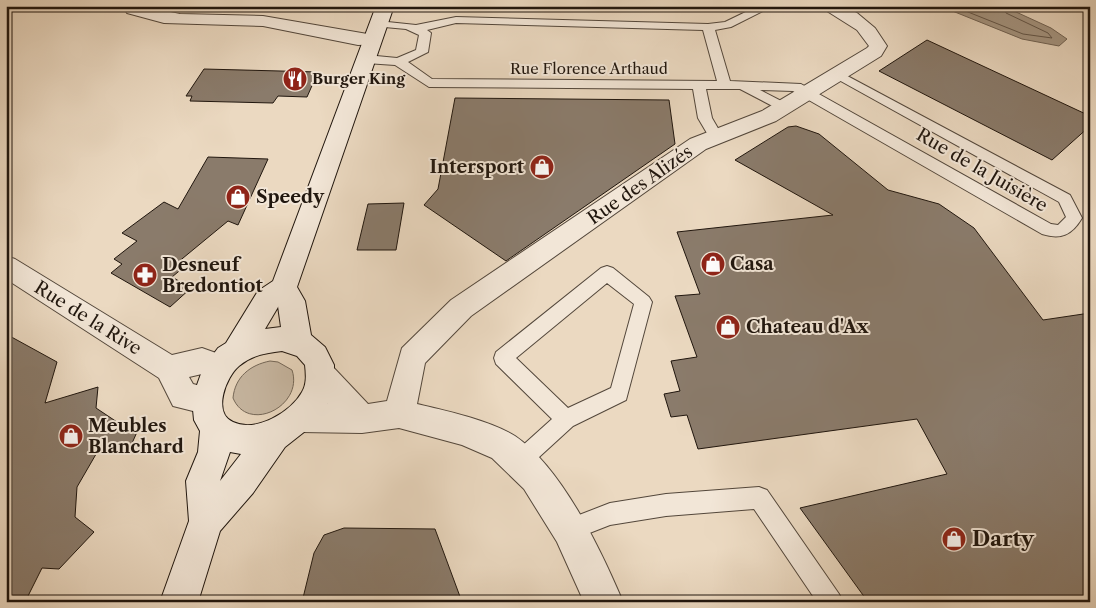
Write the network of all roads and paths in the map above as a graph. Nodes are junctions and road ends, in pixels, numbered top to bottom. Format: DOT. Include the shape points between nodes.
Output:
graph roads {
  1 [pos="132,6"];
  2 [pos="768,6"];
  3 [pos="828,6"];
  4 [pos="708,27"];
  5 [pos="415,29"];
  6 [pos="375,33"];
  7 [pos="398,62"];
  8 [pos="834,74"];
  9 [pos="725,85"];
  10 [pos="700,86"];
  11 [pos="742,86"];
  12 [pos="806,92"];
  13 [pos="782,107"];
  14 [pos="716,137"];
  15 [pos="6,266"];
  16 [pos="284,287"];
  17 [pos="298,343"];
  18 [pos="228,360"];
  19 [pos="169,369"];
  20 [pos="322,376"];
  21 [pos="210,414"];
  22 [pos="399,414"];
  23 [pos="362,419"];
  24 [pos="566,419"];
  25 [pos="289,425"];
  26 [pos="519,462"];
  27 [pos="206,521"];
  28 [pos="569,530"];
  29 [pos="179,602"];
  30 [pos="604,602"];
  31 [pos="830,602"];
  1 -- 6 [label="street" via="154,18 262,21 355,40"];
  2 -- 4 [label="lane" via="727,25"];
  3 -- 8 [label="street, Rue des Alizés" via="860,22 878,46 874,52"];
  4 -- 5 [label="lane" via="456,20"];
  4 -- 9 [label="lane"];
  5 -- 6 [label="lane" via="408,26"];
  5 -- 7 [label="lane" via="425,33 422,52"];
  6 -- 7 [label="lane"];
  6 -- 16 [label="street"];
  7 -- 10 [label="lane, Rue Florence Arthaud" via="429,83"];
  8 -- 12 [label="street, Rue des Alizés"];
  8 -- 12 [label="lane, Rue de la Juisière" via="1065,199 1074,218 1062,231 1048,230"];
  9 -- 10 [label="lane, Rue Florence Arthaud"];
  9 -- 11 [label="lane, Rue Florence Arthaud"];
  10 -- 14 [label="lane" via="705,118"];
  11 -- 12 [label="lane, Rue Florence Arthaud" via="796,87"];
  11 -- 13 [label="lane"];
  12 -- 13 [label="street, Rue des Alizés"];
  13 -- 14 [label="street, Rue des Alizés" via="769,116"];
  14 -- 22 [label="street, Rue des Alizés" via="698,144 460,308 412,358"];
  15 -- 19 [label="street, Rue de la Rive"];
  16 -- 17 [label="street" via="291,301"];
  16 -- 18 [label="street" via="268,299"];
  17 -- 18 [label="street" via="273,340 254,344"];
  17 -- 20 [label="street" via="315,356"];
  18 -- 19 [label="street" via="202,361"];
  18 -- 21 [label="street" via="208,386"];
  19 -- 21 [label="street" via="184,396"];
  20 -- 23 [label="street"];
  20 -- 25 [label="street" via="316,397"];
  21 -- 25 [label="street" via="222,433 238,439 258,439"];
  21 -- 27 [label="street" via="214,452 203,482"];
  22 -- 23 [label="street"];
  22 -- 26 [label="street" via="466,431 503,448"];
  23 -- 25 [label="street"];
  24 -- 24 [label="lane" via="619,394 643,302 607,273 503,358"];
  24 -- 26 [label="lane"];
  25 -- 27 [label="street"];
  26 -- 28 [label="street" via="536,477"];
  27 -- 29 [label="street"];
  28 -- 30 [label="street"];
  28 -- 31 [label="lane" via="610,514 666,505 758,498"];
}
